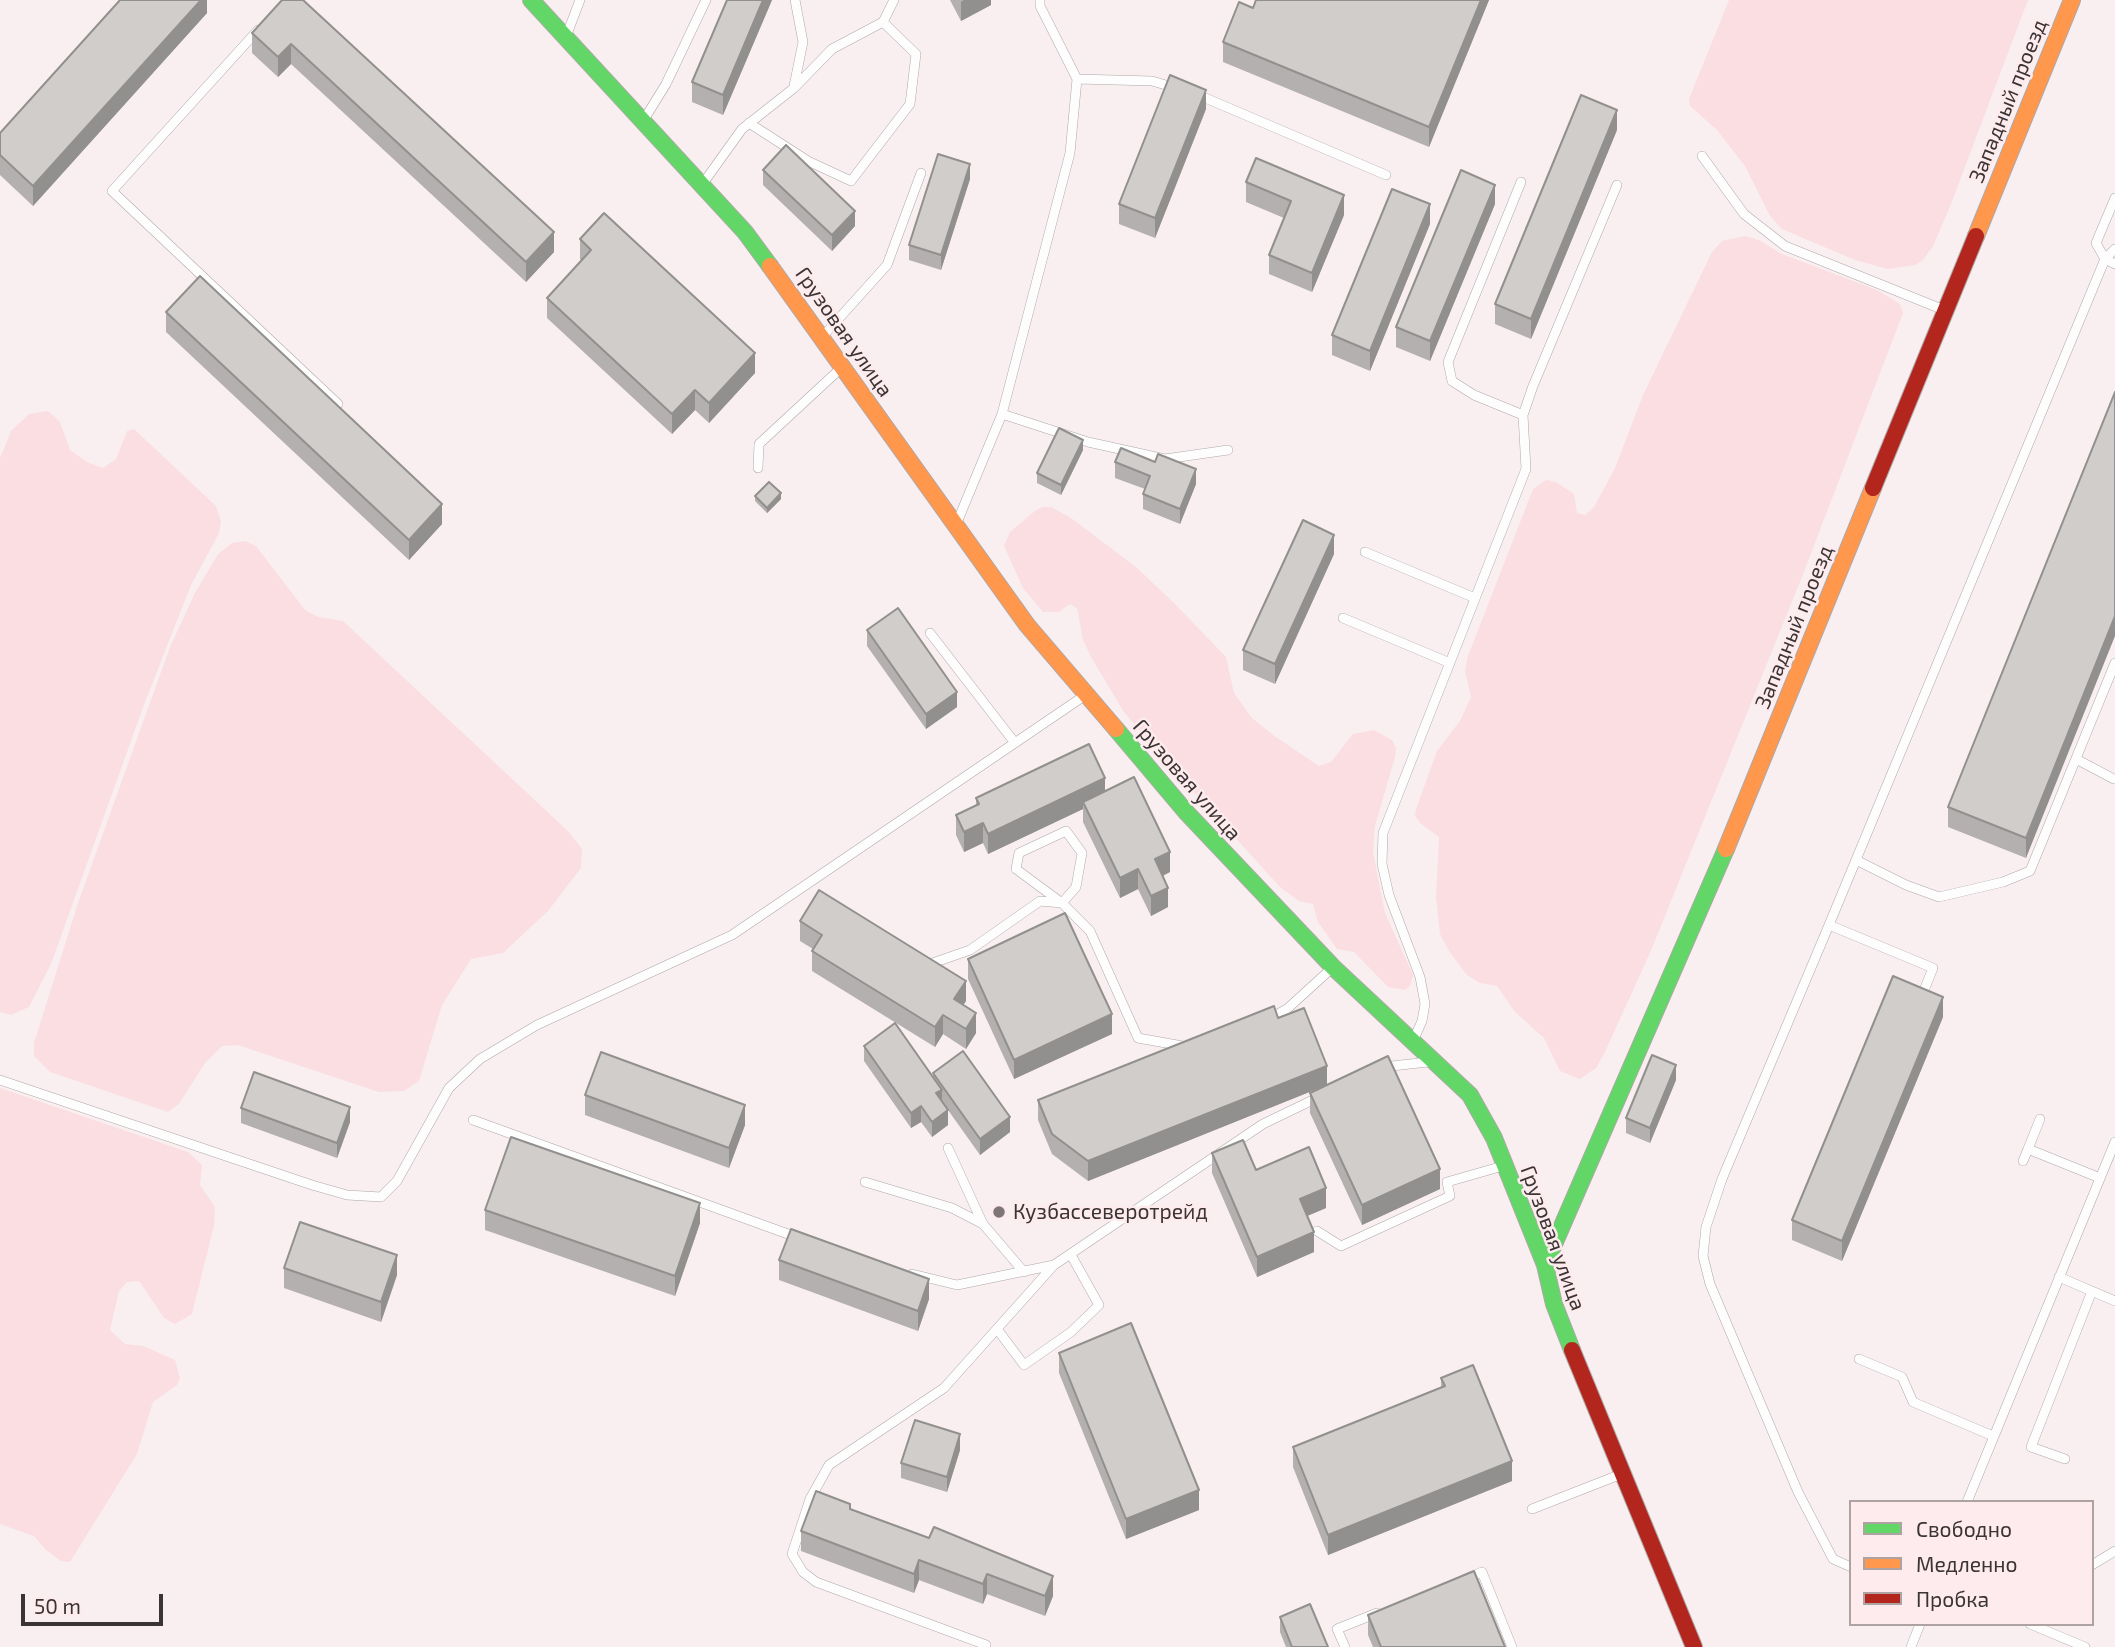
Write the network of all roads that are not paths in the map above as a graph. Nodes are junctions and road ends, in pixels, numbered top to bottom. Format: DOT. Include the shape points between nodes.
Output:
graph roads {
  1 [pos="531,0"];
  2 [pos="580,0"];
  3 [pos="706,0"];
  4 [pos="795,0"];
  5 [pos="894,0"];
  6 [pos="1040,0"];
  7 [pos="2072,0"];
  8 [pos="267,20"];
  9 [pos="883,22"];
  10 [pos="566,36"];
  11 [pos="1077,79"];
  12 [pos="794,88"];
  13 [pos="645,120"];
  14 [pos="749,124"];
  15 [pos="1702,156"];
  16 [pos="921,173"];
  17 [pos="1386,174"];
  18 [pos="1521,182"];
  19 [pos="703,184"];
  20 [pos="1617,185"];
  21 [pos="2115,198"];
  22 [pos="2115,249"];
  23 [pos="2105,260"];
  24 [pos="2115,264"];
  25 [pos="1945,310"];
  26 [pos="823,336"];
  27 [pos="842,368"];
  28 [pos="338,404"];
  29 [pos="1002,414"];
  30 [pos="1523,415"];
  31 [pos="1227,450"];
  32 [pos="758,468"];
  33 [pos="956,525"];
  34 [pos="1365,552"];
  35 [pos="1475,598"];
  36 [pos="1343,618"];
  37 [pos="930,633"];
  38 [pos="1450,663"];
  39 [pos="2115,663"];
  40 [pos="1086,695"];
  41 [pos="1015,744"];
  42 [pos="2076,759"];
  43 [pos="2114,779"];
  44 [pos="1856,860"];
  45 [pos="1062,903"];
  46 [pos="1829,925"];
  47 [pos="917,960"];
  48 [pos="1333,967"];
  49 [pos="1922,998"];
  50 [pos="1254,1028"];
  51 [pos="1413,1041"];
  52 [pos="1205,1044"];
  53 [pos="1437,1061"];
  54 [pos="1373,1071"];
  55 [pos="0,1080"];
  56 [pos="1324,1094"];
  57 [pos="2040,1119"];
  58 [pos="473,1120"];
  59 [pos="2115,1142"];
  60 [pos="948,1148"];
  61 [pos="2028,1149"];
  62 [pos="2023,1161"];
  63 [pos="1505,1166"];
  64 [pos="2100,1178"];
  65 [pos="865,1182"];
  66 [pos="983,1224"];
  67 [pos="1317,1231"];
  68 [pos="806,1241"];
  69 [pos="1071,1255"];
  70 [pos="1055,1265"];
  71 [pos="1545,1265"];
  72 [pos="1024,1272"];
  73 [pos="907,1273"];
  74 [pos="2059,1277"];
  75 [pos="2091,1291"];
  76 [pos="2115,1301"];
  77 [pos="997,1329"];
  78 [pos="1859,1359"];
  79 [pos="1993,1436"];
  80 [pos="2065,1459"];
  81 [pos="1624,1473"];
  82 [pos="1968,1500"];
  83 [pos="1532,1509"];
  84 [pos="2115,1551"];
  85 [pos="2094,1564"];
  86 [pos="1849,1566"];
  87 [pos="1458,1581"];
  88 [pos="1385,1610"];
  89 [pos="1919,1626"];
  90 [pos="2040,1626"];
  91 [pos="986,1645"];
  92 [pos="1345,1647"];
  93 [pos="1512,1647"];
  94 [pos="1694,1647"];
  95 [pos="1911,1647"];
  96 [pos="2085,1647"];
  1 -- 10 [label="main road, Грузовая улица"];
  2 -- 10 [label="lane"];
  3 -- 13 [label="lane"];
  4 -- 12 [label="lane" via="803,42"];
  5 -- 9 [label="lane"];
  6 -- 11 [label="lane"];
  7 -- 25 [label="main road, Западный проезд"];
  8 -- 28 [label="lane" via="112,191"];
  9 -- 12 [label="lane" via="832,49"];
  9 -- 14 [label="lane" via="916,54 910,104 851,181 808,161"];
  10 -- 13 [label="main road, Грузовая улица"];
  11 -- 17 [label="lane" via="1152,81 1188,91"];
  11 -- 29 [label="lane" via="1070,153"];
  12 -- 14 [label="lane"];
  13 -- 19 [label="main road, Грузовая улица"];
  14 -- 19 [label="lane"];
  15 -- 25 [label="lane" via="1744,214 1785,246"];
  16 -- 26 [label="lane" via="887,265"];
  18 -- 30 [label="lane" via="1448,362 1452,382"];
  19 -- 26 [label="main road, Грузовая улица"];
  20 -- 30 [label="lane"];
  21 -- 23 [label="lane" via="2096,243"];
  22 -- 23 [label="lane"];
  23 -- 24 [label="lane"];
  23 -- 44 [label="lane"];
  25 -- 71 [label="main road, Западный проезд" via="1691,935"];
  26 -- 27 [label="main road, Грузовая улица"];
  27 -- 32 [label="lane" via="759,444"];
  27 -- 33 [label="main road, Грузовая улица"];
  29 -- 31 [label="lane" via="1088,442 1165,459"];
  29 -- 33 [label="lane"];
  30 -- 35 [label="lane" via="1526,469"];
  33 -- 40 [label="main road, Грузовая улица" via="1027,625"];
  34 -- 35 [label="lane"];
  35 -- 38 [label="lane"];
  36 -- 38 [label="lane"];
  37 -- 41 [label="lane"];
  38 -- 51 [label="lane" via="1383,833 1382,864 1389,895 1425,1003"];
  39 -- 42 [label="lane"];
  40 -- 41 [label="lane"];
  40 -- 48 [label="main road, Грузовая улица" via="1186,812"];
  41 -- 55 [label="lane" via="732,934 537,1025 480,1059 449,1088 397,1181 382,1197 323,1188"];
  42 -- 43 [label="lane"];
  42 -- 44 [label="lane" via="2030,871 1939,897"];
  44 -- 46 [label="lane"];
  45 -- 45 [label="lane" via="1016,869 1019,853 1066,831 1082,853 1076,887"];
  45 -- 47 [label="lane" via="1040,901 970,950 927,965"];
  45 -- 52 [label="lane" via="1090,931 1138,1038 1192,1048"];
  46 -- 49 [label="lane" via="1933,968"];
  46 -- 86 [label="lane" via="1722,1179 1706,1227 1703,1256 1710,1284 1798,1492 1833,1559"];
  48 -- 50 [label="lane" via="1287,1009"];
  48 -- 51 [label="main road, Грузовая улица"];
  51 -- 53 [label="main road, Грузовая улица"];
  53 -- 54 [label="lane" via="1391,1064"];
  53 -- 63 [label="main road, Грузовая улица" via="1479,1108"];
  56 -- 69 [label="lane" via="1264,1124"];
  57 -- 61 [label="lane"];
  58 -- 68 [label="lane"];
  59 -- 64 [label="lane"];
  60 -- 66 [label="lane"];
  61 -- 62 [label="lane"];
  61 -- 64 [label="lane"];
  63 -- 67 [label="lane" via="1447,1182 1450,1196 1341,1246"];
  63 -- 71 [label="main road, Грузовая улица"];
  64 -- 74 [label="lane"];
  65 -- 66 [label="lane" via="952,1208"];
  66 -- 72 [label="lane"];
  69 -- 70 [label="lane"];
  69 -- 77 [label="lane" via="1099,1305 1071,1332 1024,1365"];
  70 -- 72 [label="lane"];
  70 -- 77 [label="lane"];
  71 -- 81 [label="main road, Грузовая улица" via="1554,1304"];
  72 -- 73 [label="lane" via="957,1285"];
  74 -- 75 [label="lane"];
  74 -- 79 [label="lane"];
  75 -- 76 [label="lane"];
  75 -- 80 [label="lane" via="2031,1447"];
  77 -- 91 [label="lane" via="944,1388 829,1465 810,1499 792,1554 816,1582"];
  78 -- 79 [label="lane" via="1902,1377 1913,1402"];
  79 -- 82 [label="lane"];
  81 -- 83 [label="lane"];
  81 -- 94 [label="main road, Грузовая улица"];
  84 -- 85 [label="lane"];
  87 -- 93 [label="lane" via="1482,1572"];
  88 -- 92 [label="lane" via="1337,1629"];
  89 -- 95 [label="lane"];
  90 -- 96 [label="lane"];
}
